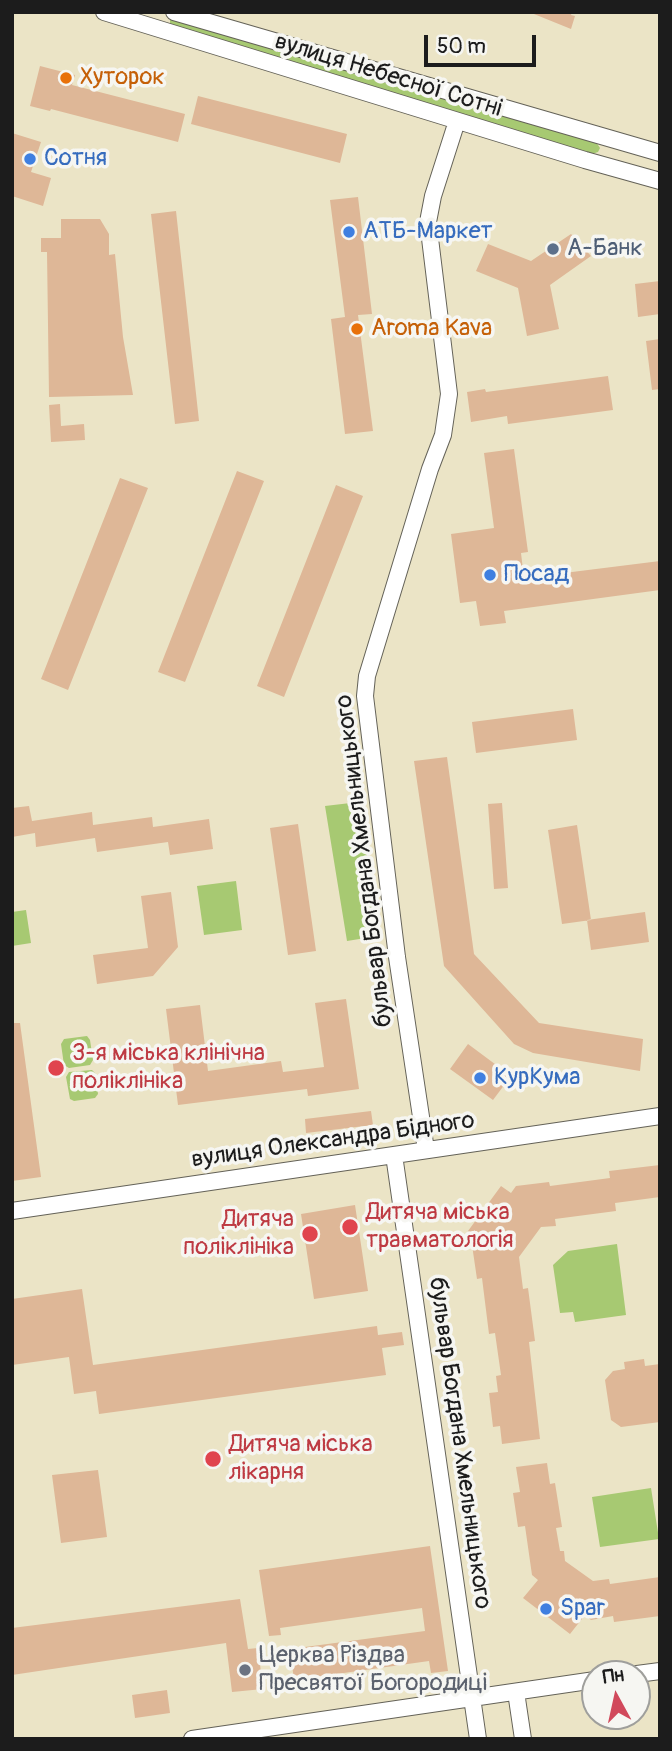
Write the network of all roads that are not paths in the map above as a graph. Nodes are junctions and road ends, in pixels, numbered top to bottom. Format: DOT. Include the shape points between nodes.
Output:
graph roads {
  1 [pos="104,12"];
  2 [pos="174,12"];
  3 [pos="168,32"];
  4 [pos="457,121"];
  5 [pos="613,139"];
  6 [pos="660,153"];
  7 [pos="605,166"];
  8 [pos="660,181"];
  9 [pos="660,1116"];
  10 [pos="426,1150"];
  11 [pos="394,1155"];
  12 [pos="12,1211"];
  13 [pos="581,1682"];
  14 [pos="516,1692"];
  15 [pos="472,1698"];
  16 [pos="192,1739"];
  17 [pos="478,1739"];
  18 [pos="523,1739"];
  1 -- 3 [label="street, вулиця Небесної Сотні"];
  2 -- 3 [label="street" via="162,20"];
  2 -- 5 [label="street, вулиця Небесної Сотні"];
  3 -- 4 [label="street, вулиця Небесної Сотні"];
  4 -- 7 [label="street, вулиця Небесної Сотні"];
  4 -- 10 [label="street, бульвар Богдана Хмельницького" via="428,222 449,394 443,435 367,676 365,696"];
  5 -- 6 [label="street, вулиця Небесної Сотні"];
  5 -- 7 [label="street"];
  7 -- 8 [label="street, вулиця Небесної Сотні"];
  9 -- 10 [label="street, вулиця Олександра Бідного"];
  10 -- 11 [label="street, вулиця Олександра Бідного"];
  11 -- 12 [label="street, вулиця Олександра Бідного"];
  11 -- 15 [label="street, бульвар Богдана Хмельницького"];
  13 -- 14 [label="street"];
  14 -- 15 [label="street"];
  14 -- 18 [label="street"];
  15 -- 16 [label="street"];
  15 -- 17 [label="street, бульвар Богдана Хмельницького"];
}
